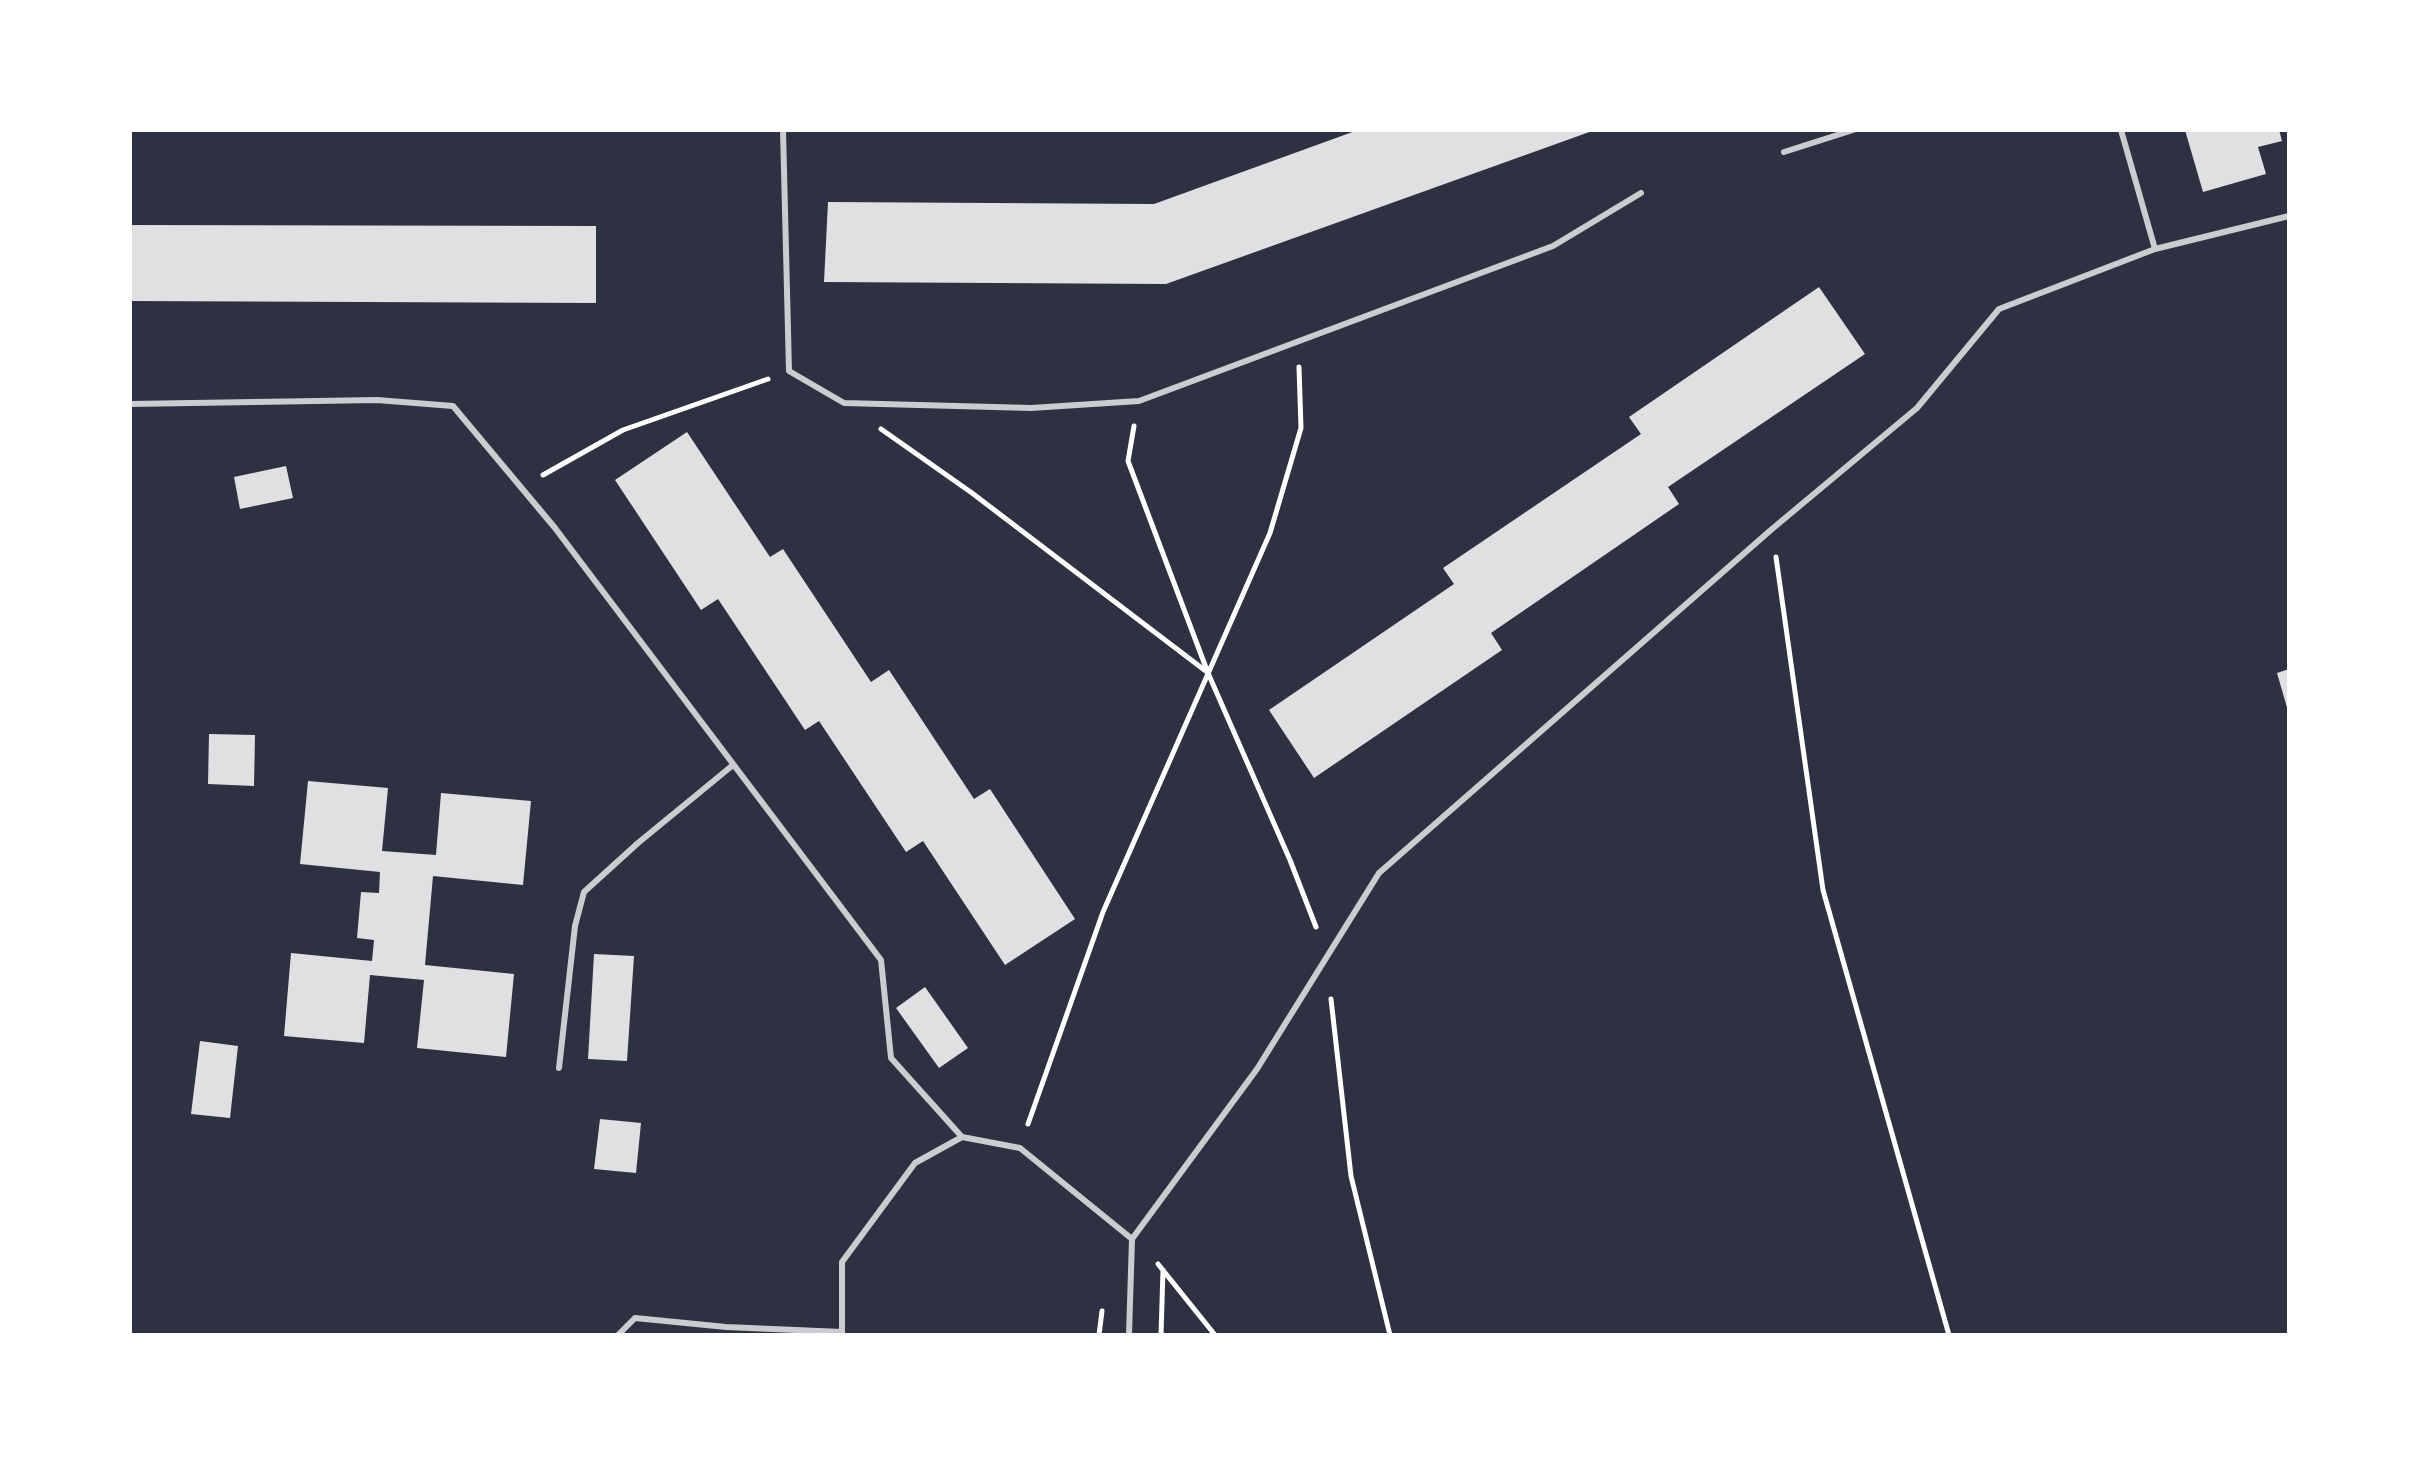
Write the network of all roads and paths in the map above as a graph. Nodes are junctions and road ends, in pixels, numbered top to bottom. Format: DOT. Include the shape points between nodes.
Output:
graph roads {
  1 [pos="783,130"];
  2 [pos="1853,130"];
  3 [pos="2121,130"];
  4 [pos="1784,152"];
  5 [pos="1641,193"];
  6 [pos="2289,216"];
  7 [pos="2155,249"];
  8 [pos="1298,341"];
  9 [pos="789,371"];
  10 [pos="1139,401"];
  11 [pos="844,403"];
  12 [pos="130,404"];
  13 [pos="521,487"];
  14 [pos="1772,529"];
  15 [pos="1208,673"];
  16 [pos="733,765"];
  17 [pos="1327,959"];
  18 [pos="559,1068"];
  19 [pos="962,1137"];
  20 [pos="1020,1148"];
  21 [pos="1132,1239"];
  22 [pos="1163,1269"];
  23 [pos="618,1335"];
  24 [pos="1129,1335"];
  25 [pos="1161,1335"];
  26 [pos="1215,1335"];
  27 [pos="1390,1335"];
  28 [pos="1949,1335"];
  1 -- 9 [label="lane"];
  2 -- 4 [label="lane"];
  3 -- 7 [label="lane"];
  5 -- 8 [label="lane" via="1553,246"];
  6 -- 7 [label="lane"];
  7 -- 14 [label="lane" via="1999,309 1917,408"];
  8 -- 10 [label="lane"];
  8 -- 15 [label="path" via="1301,428 1270,533"];
  9 -- 11 [label="lane"];
  9 -- 13 [label="path" via="623,430"];
  10 -- 11 [label="lane" via="1031,408"];
  10 -- 15 [label="path" via="1128,461"];
  11 -- 15 [label="path"];
  12 -- 13 [label="lane" via="377,400 453,406"];
  13 -- 16 [label="lane"];
  14 -- 17 [label="lane" via="1379,873"];
  14 -- 28 [label="path" via="1823,890"];
  15 -- 17 [label="path"];
  15 -- 20 [label="path" via="1103,912"];
  16 -- 18 [label="lane" via="584,892 575,926"];
  16 -- 19 [label="lane" via="881,960 891,1058"];
  17 -- 21 [label="lane" via="1257,1069"];
  17 -- 27 [label="path" via="1351,1176"];
  19 -- 20 [label="lane"];
  19 -- 23 [label="lane" via="915,1163 842,1262 842,1332 635,1318"];
  20 -- 21 [label="lane"];
  21 -- 22 [label="path"];
  21 -- 24 [label="lane"];
  22 -- 25 [label="path"];
  22 -- 26 [label="path"];
}
